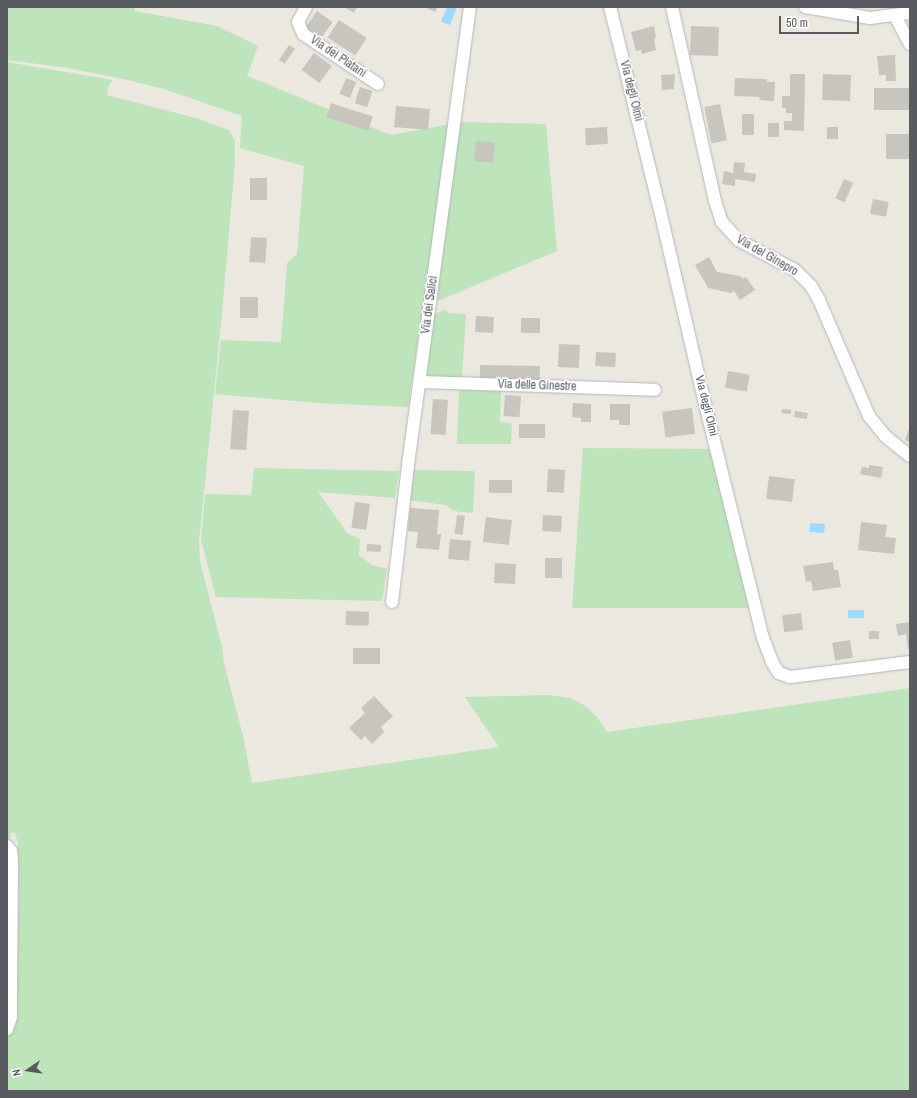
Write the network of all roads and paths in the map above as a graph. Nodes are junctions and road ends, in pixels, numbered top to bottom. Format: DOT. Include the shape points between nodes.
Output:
graph roads {
  1 [pos="306,7"];
  2 [pos="470,7"];
  3 [pos="610,7"];
  4 [pos="672,7"];
  5 [pos="805,7"];
  6 [pos="871,13"];
  7 [pos="910,13"];
  8 [pos="895,16"];
  9 [pos="910,44"];
  10 [pos="378,84"];
  11 [pos="420,382"];
  12 [pos="655,390"];
  13 [pos="910,456"];
  14 [pos="392,602"];
  15 [pos="910,662"];
  16 [pos="7,846"];
  17 [pos="7,1029"];
  1 -- 10 [label="street, Via dei Platani" via="298,22 303,34"];
  2 -- 11 [label="street, Via dei Salici"];
  3 -- 15 [label="street, Via degli Olmi" via="763,638 772,662 779,673 790,676"];
  4 -- 13 [label="street, Via del Ginepro" via="714,201 722,222 738,240 791,268 811,286 869,416 885,436"];
  5 -- 6 [label="street"];
  6 -- 8 [label="street"];
  7 -- 8 [label="street"];
  8 -- 9 [label="street"];
  11 -- 12 [label="street, Via delle Ginestre"];
  11 -- 14 [label="street, Via dei Salici"];
  16 -- 17 [label="street" via="11,851 12,861 11,1017"];
}
